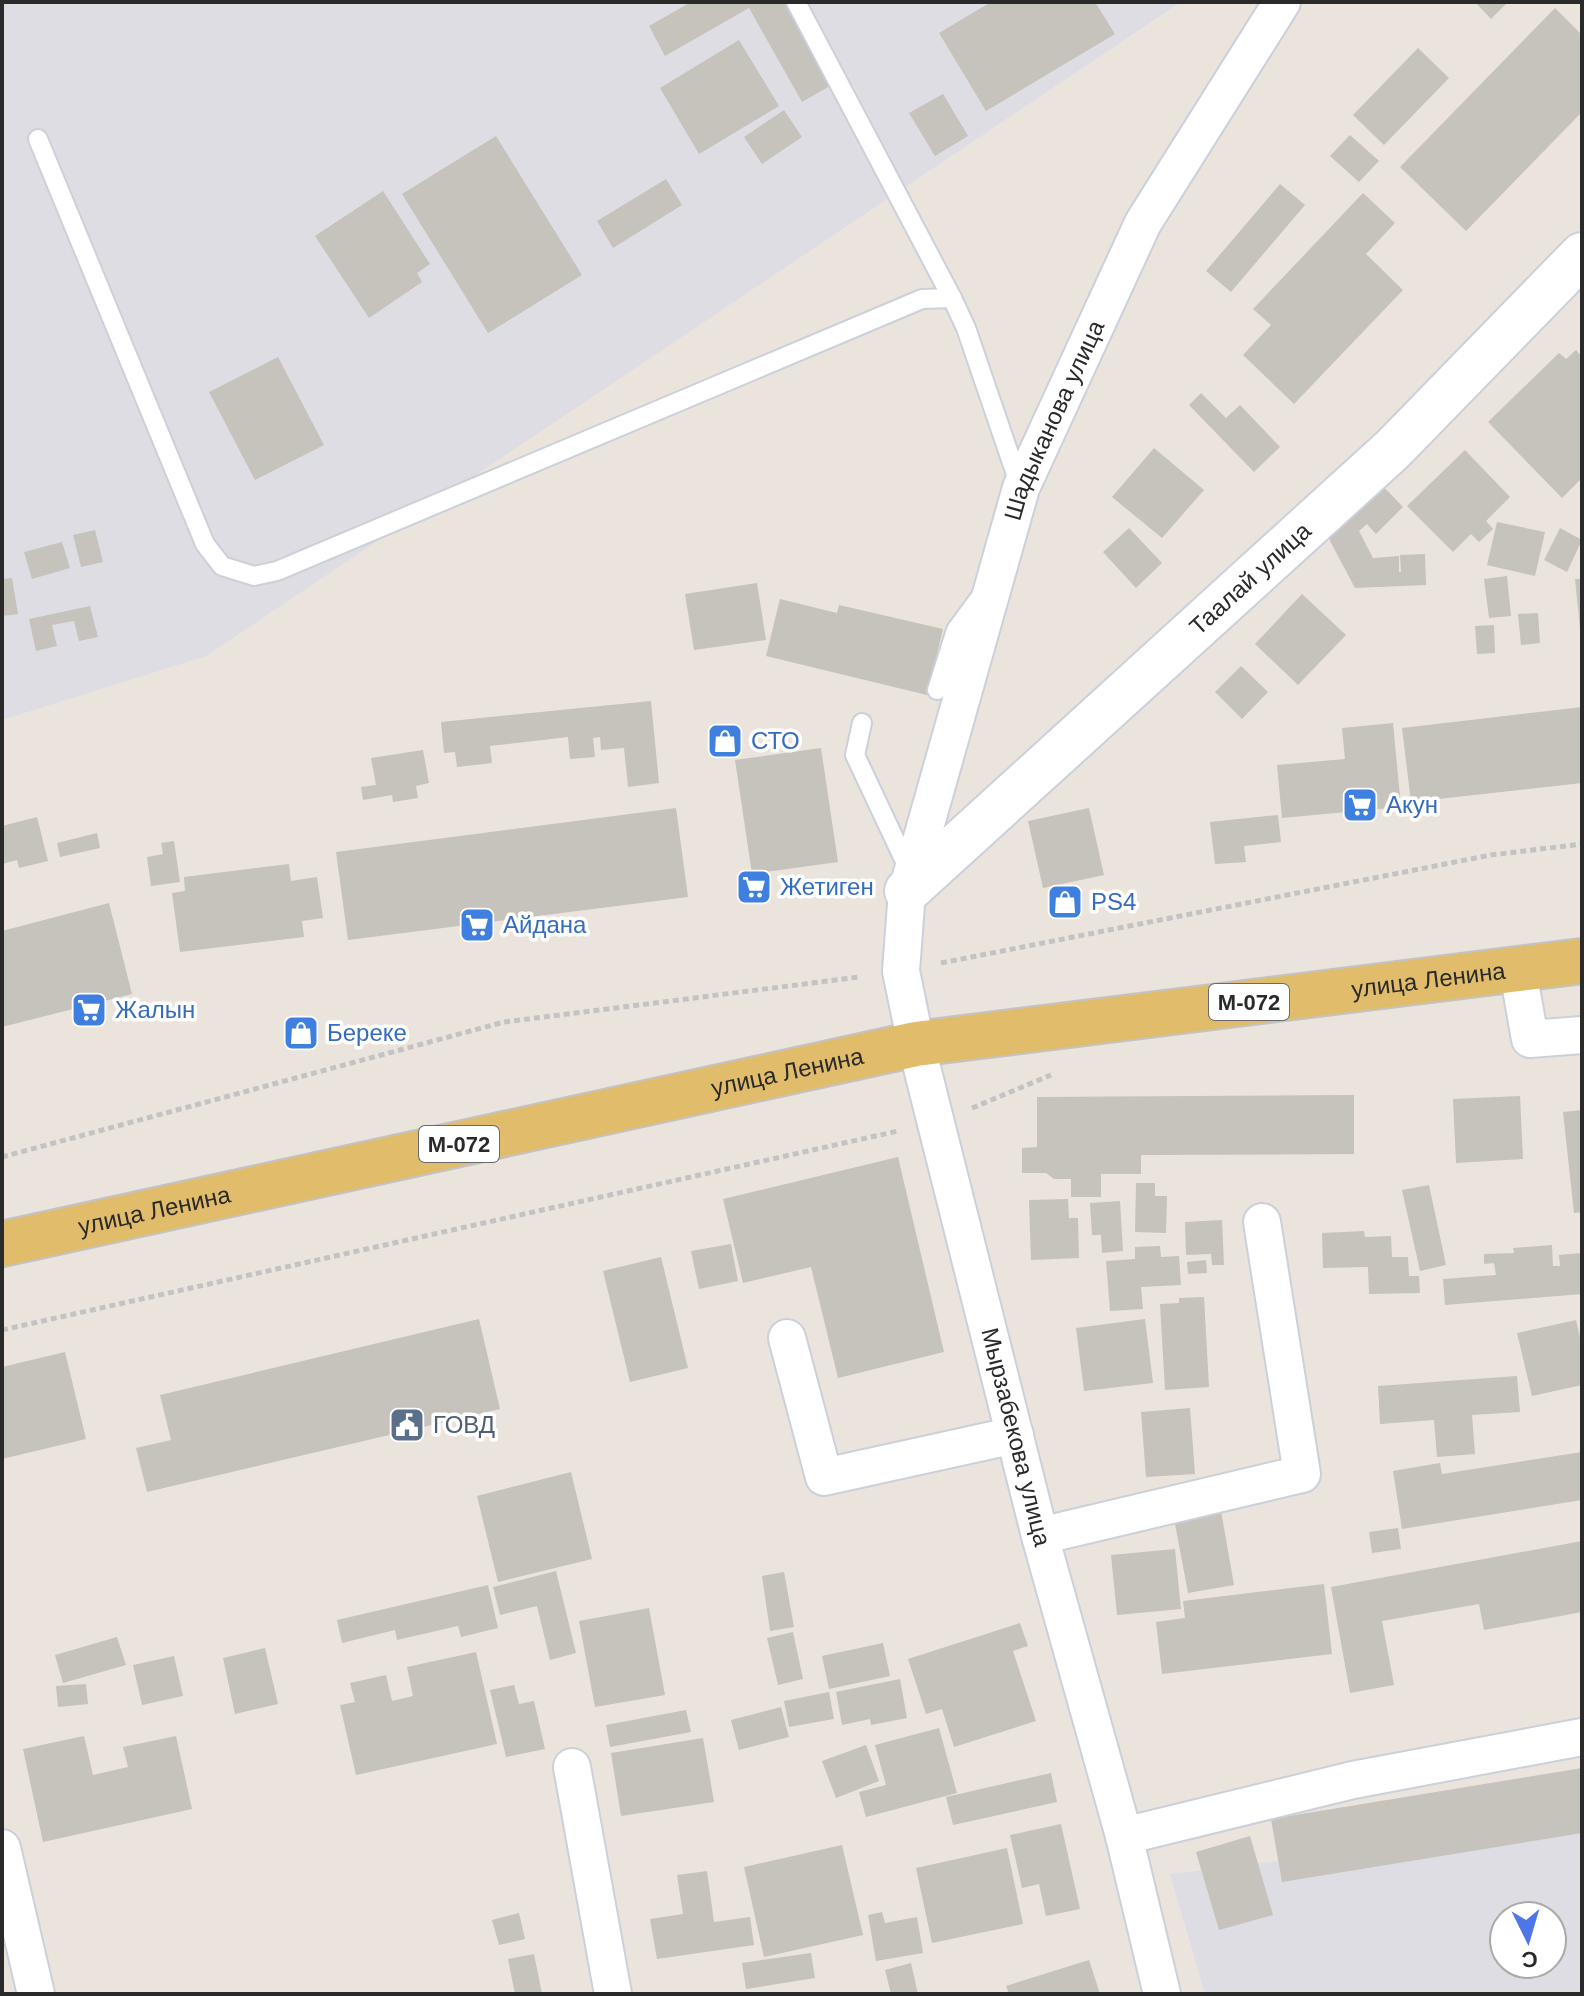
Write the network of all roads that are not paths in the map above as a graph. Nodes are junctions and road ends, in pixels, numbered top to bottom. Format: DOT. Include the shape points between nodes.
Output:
graph roads {
  1 [pos="796,2"];
  2 [pos="1282,2"];
  3 [pos="38,139"];
  4 [pos="1582,255"];
  5 [pos="952,298"];
  6 [pos="1021,488"];
  7 [pos="996,574"];
  8 [pos="937,690"];
  9 [pos="862,723"];
  10 [pos="909,884"];
  11 [pos="1582,961"];
  12 [pos="1519,977"];
  13 [pos="1582,1035"];
  14 [pos="916,1044"];
  15 [pos="1262,1222"];
  16 [pos="2,1244"];
  17 [pos="787,1338"];
  18 [pos="1015,1435"];
  19 [pos="1040,1536"];
  20 [pos="1582,1737"];
  21 [pos="572,1767"];
  22 [pos="1124,1836"];
  23 [pos="2,1848"];
  24 [pos="36,1994"];
  25 [pos="613,1994"];
  26 [pos="1162,1994"];
  1 -- 5 [label="lane"];
  2 -- 6 [label="street, Шадыканова улица" via="1143,223"];
  3 -- 5 [label="lane" via="205,544 222,566 254,576 277,571 922,299"];
  4 -- 10 [label="street, Таалай улица" via="1393,449"];
  5 -- 6 [label="lane"];
  6 -- 7 [label="street, Шадыканова улица"];
  7 -- 8 [label="lane" via="956,630"];
  7 -- 10 [label="street, Шадыканова улица"];
  9 -- 10 [label="lane" via="855,755"];
  10 -- 14 [label="street, Мырзабекова улица" via="901,971"];
  11 -- 14 [label="main road, улица Ленина / М-072"];
  12 -- 13 [label="street" via="1530,1039"];
  14 -- 16 [label="main road, улица Ленина / М-072"];
  14 -- 18 [label="street, Мырзабекова улица"];
  15 -- 19 [label="street" via="1302,1474"];
  17 -- 18 [label="street" via="824,1477"];
  18 -- 19 [label="street, Мырзабекова улица"];
  19 -- 22 [label="street, Мырзабекова улица"];
  20 -- 22 [label="street" via="1353,1780"];
  21 -- 25 [label="street"];
  22 -- 26 [label="street, Мырзабекова улица"];
  23 -- 24 [label="street"];
}
